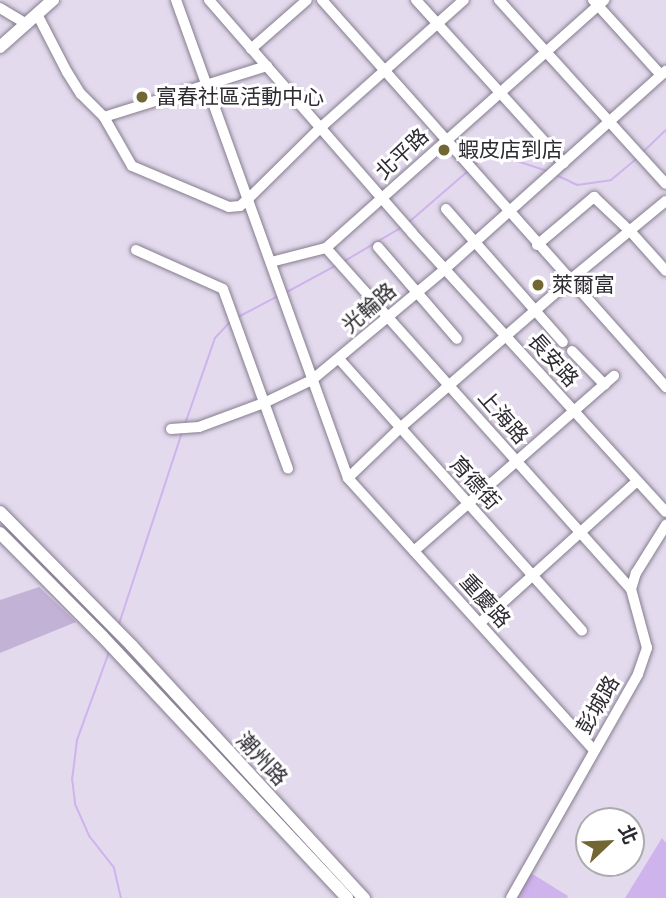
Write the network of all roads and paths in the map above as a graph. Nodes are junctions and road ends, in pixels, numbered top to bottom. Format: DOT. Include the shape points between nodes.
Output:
graph roads {
  1 [pos="53,0"];
  2 [pos="176,0"];
  3 [pos="209,0"];
  4 [pos="307,0"];
  5 [pos="322,0"];
  6 [pos="416,0"];
  7 [pos="464,0"];
  8 [pos="499,0"];
  9 [pos="598,2"];
  10 [pos="0,8"];
  11 [pos="37,15"];
  12 [pos="27,24"];
  13 [pos="438,24"];
  14 [pos="0,47"];
  15 [pos="251,48"];
  16 [pos="546,52"];
  17 [pos="267,66"];
  18 [pos="385,71"];
  19 [pos="664,73"];
  20 [pos="205,87"];
  21 [pos="500,92"];
  22 [pos="104,117"];
  23 [pos="610,124"];
  24 [pos="320,129"];
  25 [pos="446,140"];
  26 [pos="563,165"];
  27 [pos="666,184"];
  28 [pos="249,198"];
  29 [pos="382,199"];
  30 [pos="666,201"];
  31 [pos="446,209"];
  32 [pos="508,213"];
  33 [pos="631,232"];
  34 [pos="476,241"];
  35 [pos="537,245"];
  36 [pos="378,247"];
  37 [pos="326,248"];
  38 [pos="136,250"];
  39 [pos="271,262"];
  40 [pos="445,269"];
  41 [pos="666,271"];
  42 [pos="570,280"];
  43 [pos="416,292"];
  44 [pos="536,310"];
  45 [pos="388,317"];
  46 [pos="506,337"];
  47 [pos="457,339"];
  48 [pos="564,342"];
  49 [pos="572,351"];
  50 [pos="340,360"];
  51 [pos="614,376"];
  52 [pos="312,380"];
  53 [pos="450,385"];
  54 [pos="605,385"];
  55 [pos="666,387"];
  56 [pos="264,403"];
  57 [pos="574,411"];
  58 [pos="400,428"];
  59 [pos="175,429"];
  60 [pos="516,461"];
  61 [pos="288,469"];
  62 [pos="348,478"];
  63 [pos="637,481"];
  64 [pos="467,503"];
  65 [pos="0,512"];
  66 [pos="666,512"];
  67 [pos="666,525"];
  68 [pos="580,532"];
  69 [pos="0,533"];
  70 [pos="414,551"];
  71 [pos="532,575"];
  72 [pos="631,589"];
  73 [pos="480,624"];
  74 [pos="582,631"];
  75 [pos="594,750"];
  76 [pos="347,898"];
  77 [pos="364,898"];
  78 [pos="511,898"];
  1 -- 11 [label="main road"];
  2 -- 20 [label="street"];
  3 -- 15 [label="street"];
  4 -- 15 [label="street"];
  5 -- 18 [label="street"];
  6 -- 13 [label="street"];
  7 -- 13 [label="street"];
  8 -- 16 [label="street"];
  9 -- 16 [label="street, 北平路"];
  9 -- 19 [label="street"];
  10 -- 12 [label="street"];
  11 -- 12 [label="main road"];
  11 -- 22 [label="street" via="81,94"];
  12 -- 14 [label="main road"];
  13 -- 18 [label="street"];
  13 -- 21 [label="street"];
  15 -- 17 [label="street"];
  16 -- 21 [label="street, 北平路"];
  16 -- 23 [label="street"];
  17 -- 20 [label="street"];
  17 -- 24 [label="street"];
  18 -- 24 [label="street"];
  18 -- 25 [label="street"];
  19 -- 23 [label="street"];
  20 -- 22 [label="street"];
  20 -- 28 [label="street"];
  21 -- 25 [label="street, 北平路"];
  21 -- 26 [label="street"];
  22 -- 28 [label="street" via="132,166 229,207 240,206"];
  23 -- 26 [label="street"];
  23 -- 27 [label="street"];
  24 -- 28 [label="street"];
  24 -- 29 [label="street"];
  25 -- 29 [label="street, 北平路"];
  25 -- 32 [label="street"];
  26 -- 32 [label="street, 光輪路"];
  28 -- 39 [label="street"];
  29 -- 37 [label="street, 北平路"];
  29 -- 40 [label="street, 長安路"];
  30 -- 33 [label="street"];
  31 -- 34 [label="street"];
  32 -- 34 [label="street, 光輪路"];
  32 -- 35 [label="street"];
  33 -- 35 [label="street" via="594,197"];
  33 -- 41 [label="street"];
  33 -- 42 [label="street"];
  34 -- 40 [label="street, 光輪路"];
  34 -- 44 [label="street"];
  35 -- 42 [label="street"];
  36 -- 43 [label="street"];
  37 -- 39 [label="street, 北平路"];
  37 -- 45 [label="street, 上海路"];
  38 -- 56 [label="street" via="220,286"];
  39 -- 52 [label="street"];
  40 -- 43 [label="street, 光輪路"];
  40 -- 46 [label="street, 長安路"];
  42 -- 44 [label="street"];
  42 -- 55 [label="street"];
  43 -- 45 [label="street, 光輪路"];
  43 -- 47 [label="street"];
  44 -- 46 [label="street"];
  44 -- 48 [label="street"];
  45 -- 50 [label="street, 光輪路"];
  45 -- 53 [label="street, 上海路"];
  46 -- 53 [label="street"];
  46 -- 57 [label="street, 長安路"];
  49 -- 54 [label="street"];
  50 -- 52 [label="street, 光輪路"];
  50 -- 58 [label="street, 育德街"];
  51 -- 54 [label="street"];
  52 -- 56 [label="street, 光輪路"];
  52 -- 62 [label="street"];
  53 -- 58 [label="street"];
  53 -- 60 [label="street, 上海路"];
  54 -- 57 [label="street"];
  56 -- 59 [label="street, 光輪路" via="195,428"];
  56 -- 61 [label="street"];
  57 -- 60 [label="street"];
  57 -- 63 [label="street, 長安路"];
  58 -- 62 [label="street"];
  58 -- 64 [label="street, 育德街"];
  60 -- 64 [label="street"];
  60 -- 68 [label="street, 上海路"];
  62 -- 70 [label="street, 重慶路"];
  63 -- 66 [label="street, 長安路"];
  63 -- 68 [label="street"];
  64 -- 70 [label="street"];
  64 -- 71 [label="street, 育德街"];
  65 -- 77 [label="main road, 潮州路" via="132,646"];
  67 -- 72 [label="street"];
  68 -- 71 [label="street"];
  68 -- 72 [label="street, 上海路"];
  69 -- 76 [label="main road, 潮州路"];
  70 -- 73 [label="street, 重慶路"];
  71 -- 73 [label="street"];
  71 -- 74 [label="street, 育德街"];
  72 -- 75 [label="street, 彭城路" via="647,648 638,674"];
  73 -- 75 [label="street, 重慶路"];
  75 -- 78 [label="street, 彭城路"];
}
